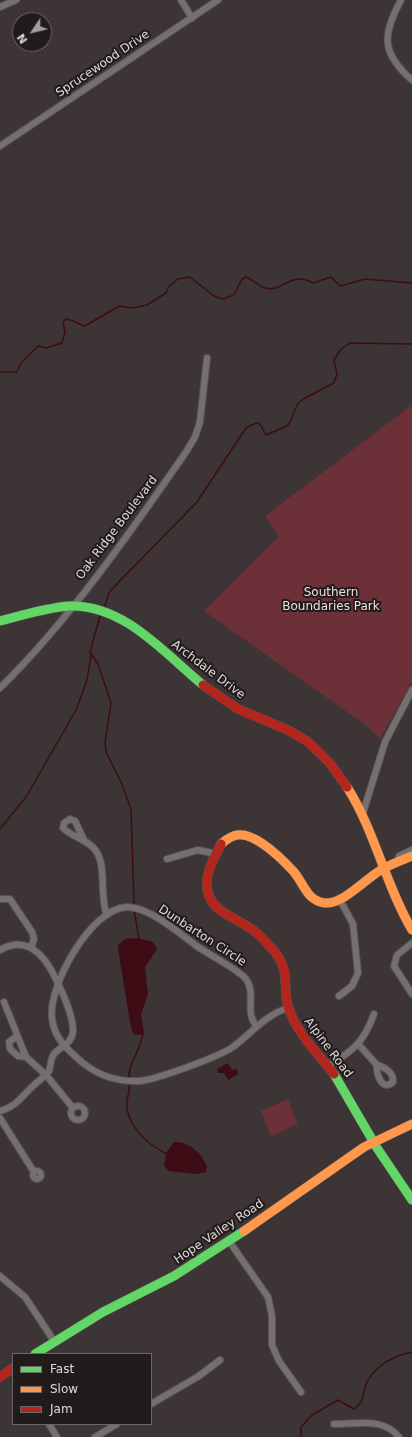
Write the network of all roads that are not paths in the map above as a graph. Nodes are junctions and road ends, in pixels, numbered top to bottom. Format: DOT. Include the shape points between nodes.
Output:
graph roads {
  1 [pos="16,0"];
  2 [pos="182,0"];
  3 [pos="218,0"];
  4 [pos="401,0"];
  5 [pos="0,7"];
  6 [pos="192,18"];
  7 [pos="412,80"];
  8 [pos="0,146"];
  9 [pos="207,358"];
  10 [pos="73,606"];
  11 [pos="0,621"];
  12 [pos="0,688"];
  13 [pos="412,690"];
  14 [pos="362,816"];
  15 [pos="84,840"];
  16 [pos="412,850"];
  17 [pos="216,854"];
  18 [pos="412,856"];
  19 [pos="167,860"];
  20 [pos="397,862"];
  21 [pos="382,869"];
  22 [pos="0,899"];
  23 [pos="340,900"];
  24 [pos="107,915"];
  25 [pos="412,930"];
  26 [pos="412,943"];
  27 [pos="31,948"];
  28 [pos="0,950"];
  29 [pos="59,985"];
  30 [pos="412,994"];
  31 [pos="339,996"];
  32 [pos="4,1002"];
  33 [pos="288,1008"];
  34 [pos="374,1014"];
  35 [pos="256,1026"];
  36 [pos="17,1036"];
  37 [pos="359,1044"];
  38 [pos="64,1046"];
  39 [pos="26,1057"];
  40 [pos="377,1065"];
  41 [pos="328,1066"];
  42 [pos="46,1075"];
  43 [pos="73,1108"];
  44 [pos="0,1111"];
  45 [pos="0,1118"];
  46 [pos="412,1124"];
  47 [pos="373,1142"];
  48 [pos="34,1172"];
  49 [pos="412,1200"];
  50 [pos="230,1241"];
  51 [pos="0,1276"];
  52 [pos="54,1342"];
  53 [pos="38,1353"];
  54 [pos="220,1360"];
  55 [pos="12,1369"];
  56 [pos="0,1377"];
  57 [pos="301,1392"];
  58 [pos="152,1403"];
  59 [pos="334,1424"];
  60 [pos="50,1425"];
  61 [pos="115,1425"];
  62 [pos="57,1437"];
  63 [pos="94,1437"];
  64 [pos="399,1437"];
  1 -- 5 [label="street"];
  2 -- 6 [label="street"];
  3 -- 6 [label="street, Sprucewood Drive"];
  4 -- 7 [label="street" via="388,25 388,46 394,63"];
  6 -- 8 [label="street, Sprucewood Drive"];
  9 -- 10 [label="street, Oak Ridge Boulevard" via="202,412 195,437 165,483"];
  10 -- 11 [label="street, Archdale Drive" via="49,608"];
  10 -- 12 [label="street, Oak Ridge Boulevard" via="41,646"];
  10 -- 14 [label="street, Archdale Drive" via="100,611 122,620 227,703 306,741 322,754 341,777"];
  13 -- 14 [label="street" via="385,742"];
  14 -- 21 [label="street, Archdale Drive"];
  15 -- 24 [label="street" via="96,851 100,861 103,904"];
  16 -- 20 [label="street" via="399,856"];
  17 -- 19 [label="street" via="198,850"];
  17 -- 23 [label="street, Alpine Road" via="224,841 232,836 254,837 292,870 310,897 323,903"];
  17 -- 33 [label="street, Alpine Road" via="206,880 210,899 222,911 255,929 280,959 284,970"];
  18 -- 20 [label="street"];
  20 -- 21 [label="street"];
  21 -- 23 [label="street"];
  21 -- 25 [label="street, Archdale Drive" via="396,903"];
  22 -- 27 [label="street" via="10,899 26,921 34,935"];
  23 -- 31 [label="street" via="353,924 358,973 352,986"];
  24 -- 29 [label="street, Dunbarton Circle" via="84,937 72,954"];
  24 -- 35 [label="street, Dunbarton Circle" via="129,907 150,914 212,958 242,975 249,985 252,999 251,1014"];
  26 -- 30 [label="street" via="397,955 394,966"];
  27 -- 28 [label="street" via="10,946"];
  27 -- 29 [label="street" via="46,960"];
  29 -- 38 [label="street, Dunbarton Circle" via="52,1006 52,1019"];
  29 -- 38 [label="street" via="73,1031 72,1037"];
  32 -- 36 [label="street"];
  33 -- 35 [label="street, Dunbarton Circle" via="272,1014"];
  33 -- 41 [label="street, Alpine Road" via="298,1030"];
  34 -- 37 [label="street" via="369,1029"];
  35 -- 38 [label="street, Dunbarton Circle" via="224,1052 162,1076 139,1081 121,1080 100,1074"];
  36 -- 39 [label="street"];
  36 -- 39 [label="street" via="9,1042 10,1049 18,1056"];
  37 -- 40 [label="street"];
  37 -- 41 [label="street"];
  38 -- 42 [label="street" via="55,1053"];
  39 -- 42 [label="street"];
  41 -- 47 [label="street, Alpine Road" via="346,1091"];
  42 -- 43 [label="street"];
  42 -- 44 [label="street" via="18,1103"];
  45 -- 48 [label="street"];
  46 -- 47 [label="street, Hope Valley Road"];
  47 -- 49 [label="street, Alpine Road"];
  47 -- 50 [label="street, Hope Valley Road"];
  50 -- 52 [label="street, Hope Valley Road" via="174,1276 103,1312"];
  50 -- 57 [label="street" via="268,1297 272,1311 272,1345 279,1361"];
  51 -- 52 [label="street" via="26,1297"];
  52 -- 53 [label="street, Hope Valley Road"];
  54 -- 58 [label="street" via="199,1376"];
  55 -- 56 [label="street"];
  59 -- 64 [label="street" via="378,1423 388,1426"];
  60 -- 62 [label="street"];
  61 -- 63 [label="street"];
}
